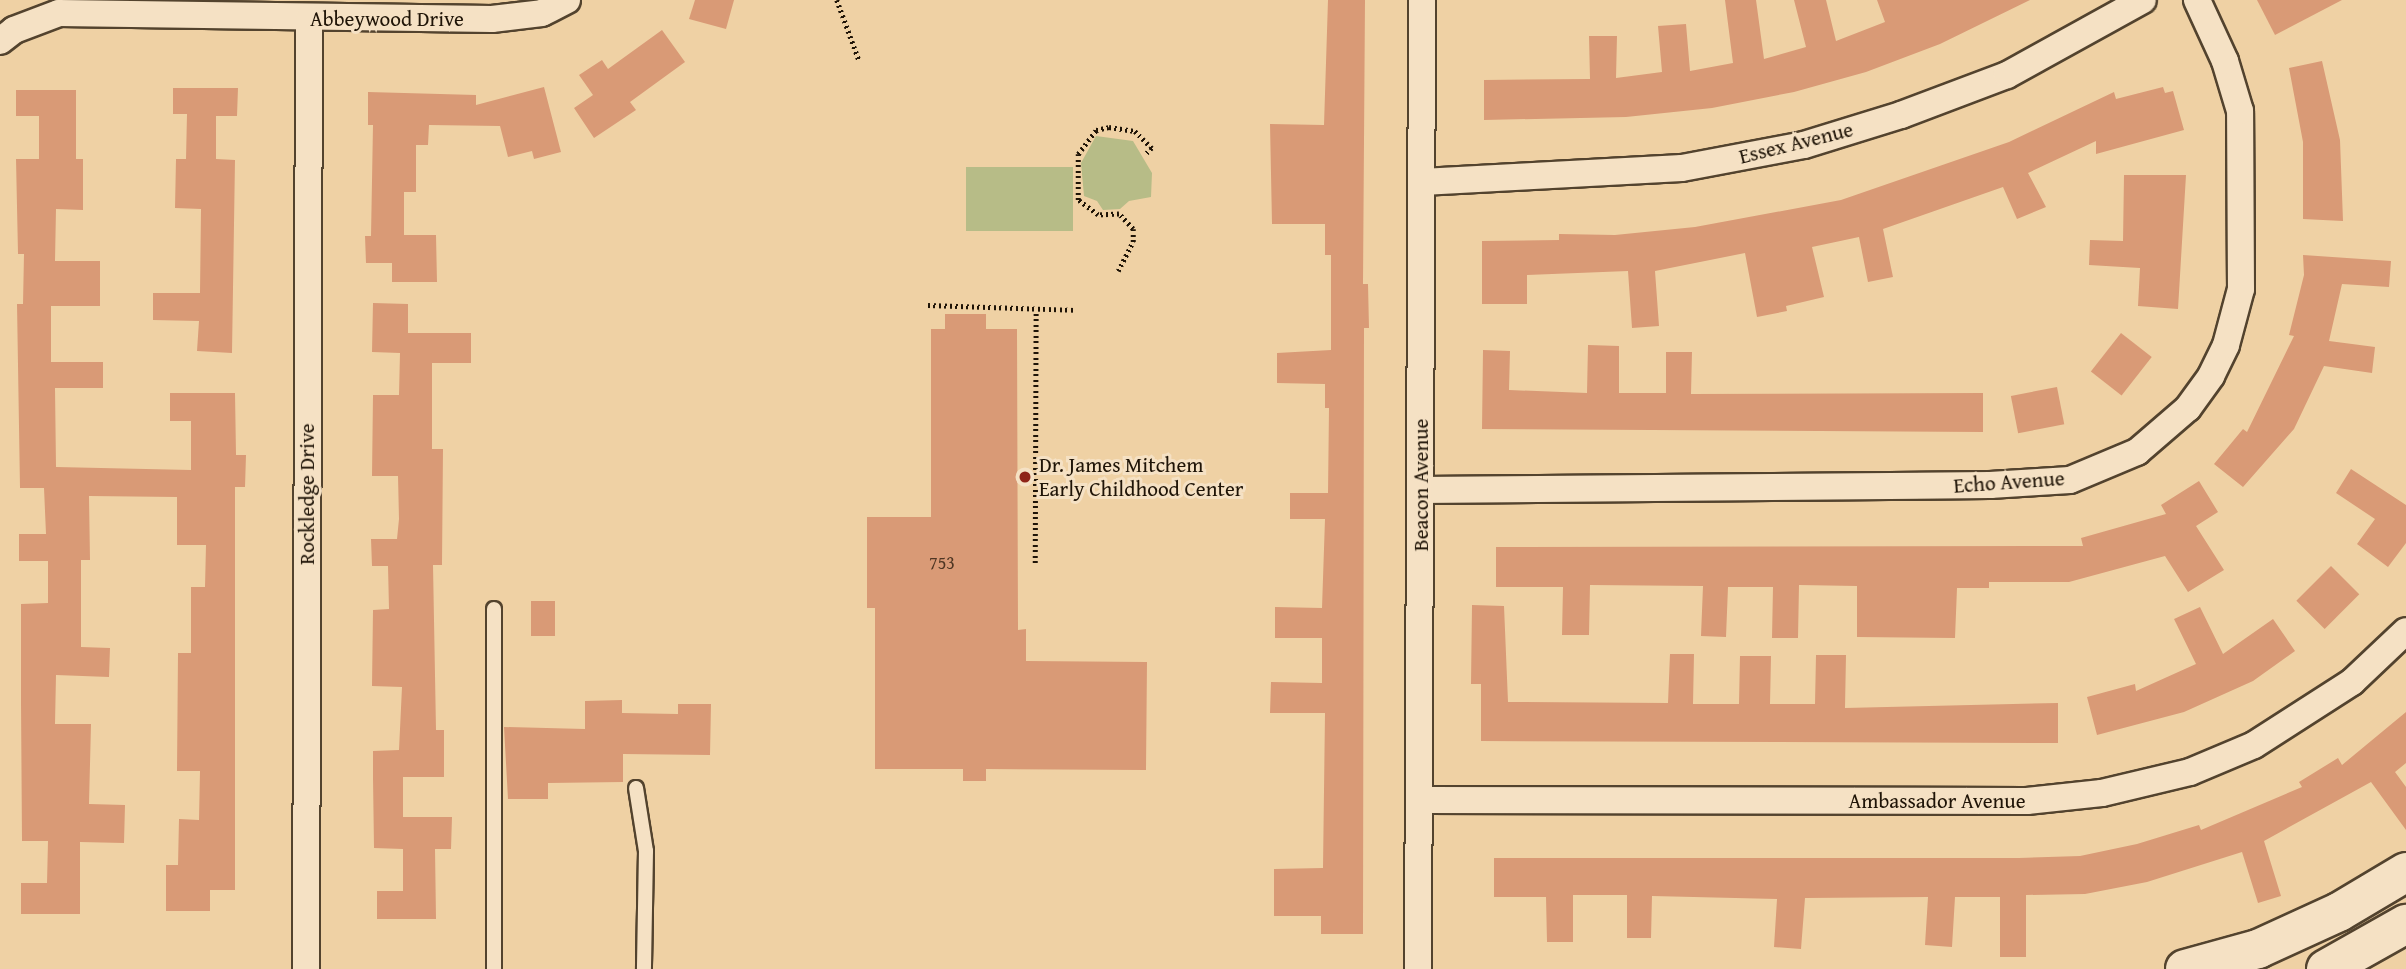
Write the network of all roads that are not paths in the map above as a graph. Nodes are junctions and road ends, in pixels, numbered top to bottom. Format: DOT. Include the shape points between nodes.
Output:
graph roads {
  1 [pos="567,0"];
  2 [pos="1422,0"];
  3 [pos="2143,0"];
  4 [pos="2197,0"];
  5 [pos="309,19"];
  6 [pos="0,41"];
  7 [pos="1422,181"];
  8 [pos="1421,490"];
  9 [pos="494,608"];
  10 [pos="2406,631"];
  11 [pos="636,788"];
  12 [pos="1421,800"];
  13 [pos="2406,872"];
  14 [pos="2406,924"];
  15 [pos="306,969"];
  16 [pos="494,969"];
  17 [pos="644,969"];
  18 [pos="1418,969"];
  19 [pos="2185,969"];
  20 [pos="2326,969"];
  1 -- 5 [label="street, Abbeywood Drive" via="542,13 492,19"];
  2 -- 7 [label="street, Beacon Avenue"];
  3 -- 7 [label="street, Essex Avenue" via="2007,75 1804,145 1682,169"];
  4 -- 8 [label="street, Echo Avenue" via="2225,61 2240,111 2241,289 2227,345 2211,376 2188,408 2137,452 2070,480 1990,485"];
  5 -- 6 [label="street, Abbeywood Drive" via="59,13 14,30"];
  5 -- 15 [label="street, Rockledge Drive"];
  7 -- 8 [label="street, Beacon Avenue"];
  8 -- 12 [label="street, Beacon Avenue"];
  9 -- 16 [label="lane"];
  10 -- 12 [label="street, Ambassador Avenue" via="2352,682 2255,745 2190,772 2102,793 2027,801"];
  11 -- 17 [label="lane" via="646,850"];
  12 -- 18 [label="street, Beacon Avenue"];
  13 -- 19 [label="main road" via="2339,912 2258,949"];
  14 -- 20 [label="main road"];
}
